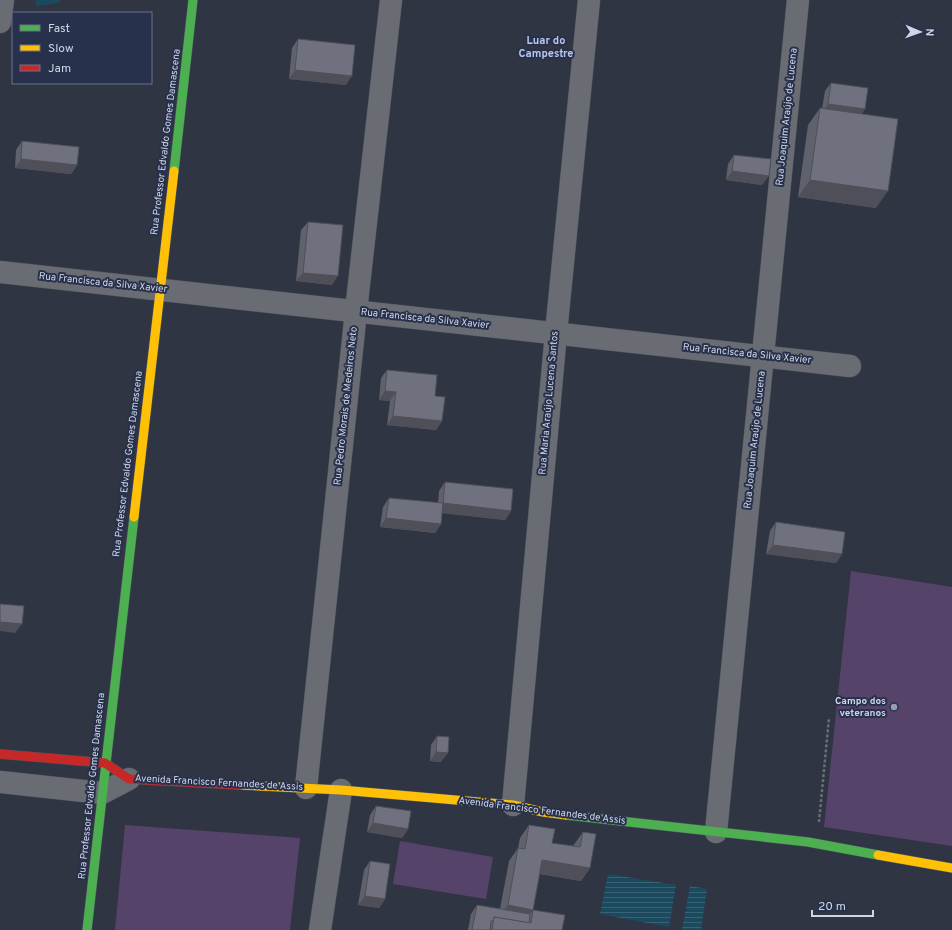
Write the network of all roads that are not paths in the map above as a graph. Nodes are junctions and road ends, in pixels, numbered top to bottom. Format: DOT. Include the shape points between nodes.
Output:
graph roads {
  1 [pos="3,0"];
  2 [pos="193,0"];
  3 [pos="391,0"];
  4 [pos="589,0"];
  5 [pos="798,0"];
  6 [pos="0,22"];
  7 [pos="0,272"];
  8 [pos="159,289"];
  9 [pos="356,311"];
  10 [pos="556,333"];
  11 [pos="763,356"];
  12 [pos="850,366"];
  13 [pos="0,754"];
  14 [pos="105,763"];
  15 [pos="129,779"];
  16 [pos="0,782"];
  17 [pos="306,788"];
  18 [pos="341,790"];
  19 [pos="102,793"];
  20 [pos="513,805"];
  21 [pos="716,832"];
  22 [pos="952,868"];
  23 [pos="87,930"];
  24 [pos="320,930"];
  1 -- 6 [label="street"];
  2 -- 8 [label="street, Rua Professor Edvaldo Gomes Damascena"];
  3 -- 9 [label="street, Rua Pedro Morais de Medeiros Neto"];
  4 -- 10 [label="street, Rua Maria Araújo Lucena Santos"];
  5 -- 11 [label="street, Rua Joaquim Araújo de Lucena"];
  7 -- 8 [label="street, Rua Francisca da Silva Xavier"];
  8 -- 9 [label="street, Rua Francisca da Silva Xavier"];
  8 -- 14 [label="street, Rua Professor Edvaldo Gomes Damascena"];
  9 -- 10 [label="street, Rua Francisca da Silva Xavier"];
  9 -- 17 [label="street, Rua Pedro Morais de Medeiros Neto"];
  10 -- 11 [label="street, Rua Francisca da Silva Xavier"];
  10 -- 20 [label="street, Rua Maria Araújo Lucena Santos"];
  11 -- 12 [label="street, Rua Francisca da Silva Xavier"];
  11 -- 21 [label="street, Rua Joaquim Araújo de Lucena"];
  13 -- 14 [label="street, Avenida Francisco Fernandes de Assis"];
  14 -- 15 [label="street, Avenida Francisco Fernandes de Assis"];
  14 -- 19 [label="street, Rua Professor Edvaldo Gomes Damascena"];
  15 -- 17 [label="street, Avenida Francisco Fernandes de Assis"];
  15 -- 19 [label="street, Avenida Francisco Fernandes de Assis"];
  16 -- 19 [label="street"];
  17 -- 18 [label="street, Avenida Francisco Fernandes de Assis"];
  18 -- 20 [label="street, Avenida Francisco Fernandes de Assis"];
  18 -- 24 [label="street"];
  19 -- 23 [label="street, Rua Professor Edvaldo Gomes Damascena"];
  20 -- 21 [label="street, Avenida Francisco Fernandes de Assis" via="543,812"];
  21 -- 22 [label="street, Avenida Francisco Fernandes de Assis" via="808,842"];
}
